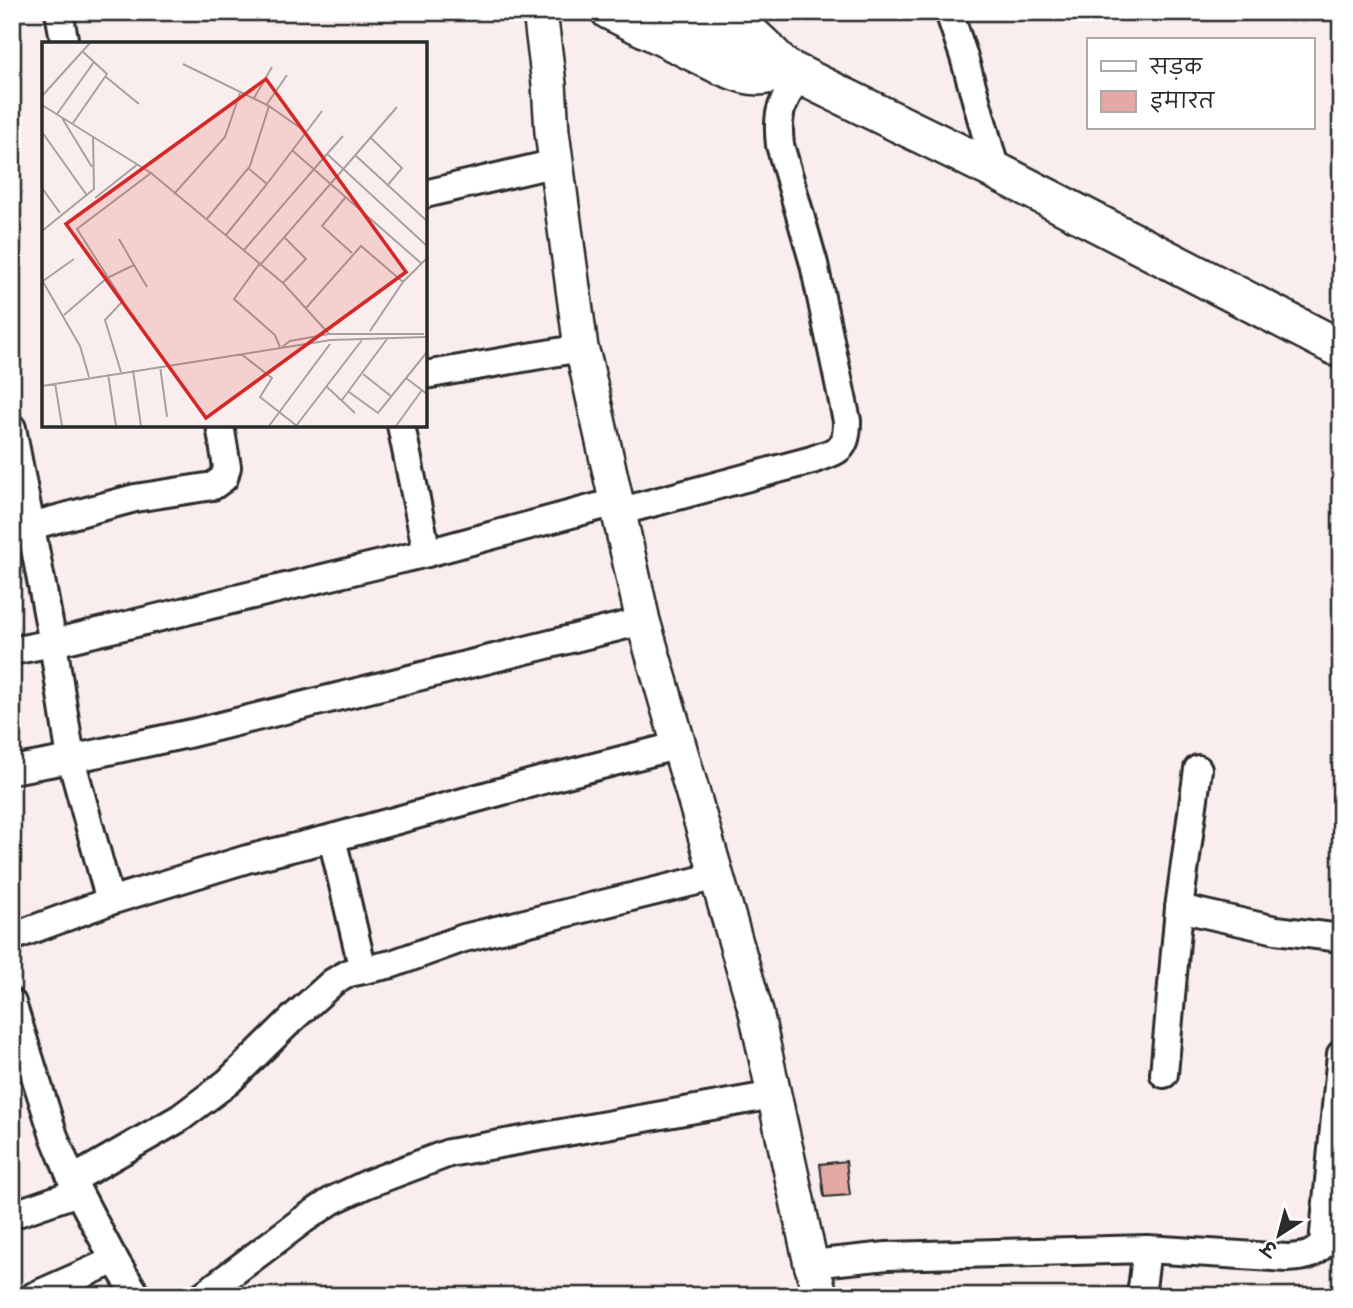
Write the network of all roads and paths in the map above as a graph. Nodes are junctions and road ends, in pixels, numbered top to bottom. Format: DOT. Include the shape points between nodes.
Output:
graph roads {
  1 [pos="59,12"];
  2 [pos="540,12"];
  3 [pos="608,12"];
  4 [pos="679,12"];
  5 [pos="726,12"];
  6 [pos="949,12"];
  7 [pos="65,42"];
  8 [pos="783,67"];
  9 [pos="556,163"];
  10 [pos="996,171"];
  11 [pos="427,194"];
  12 [pos="581,348"];
  13 [pos="1341,349"];
  14 [pos="427,375"];
  15 [pos="220,427"];
  16 [pos="401,427"];
  17 [pos="12,428"];
  18 [pos="617,507"];
  19 [pos="32,526"];
  20 [pos="427,553"];
  21 [pos="643,621"];
  22 [pos="53,643"];
  23 [pos="12,651"];
  24 [pos="680,745"];
  25 [pos="71,759"];
  26 [pos="1198,769"];
  27 [pos="12,770"];
  28 [pos="332,838"];
  29 [pos="717,876"];
  30 [pos="110,901"];
  31 [pos="1178,908"];
  32 [pos="12,937"];
  33 [pos="1341,938"];
  34 [pos="363,970"];
  35 [pos="12,1003"];
  36 [pos="1341,1054"];
  37 [pos="1164,1074"];
  38 [pos="774,1095"];
  39 [pos="75,1186"];
  40 [pos="12,1215"];
  41 [pos="1147,1249"];
  42 [pos="115,1260"];
  43 [pos="811,1264"];
  44 [pos="34,1296"];
  45 [pos="137,1296"];
  46 [pos="202,1296"];
  47 [pos="821,1296"];
  48 [pos="1141,1296"];
  1 -- 7 [label="street"];
  2 -- 9 [label="street"];
  3 -- 8 [label="street" via="735,73 765,78"];
  4 -- 8 [label="main road"];
  5 -- 8 [label="street" via="766,44"];
  6 -- 10 [label="street"];
  8 -- 10 [label="main road"];
  8 -- 18 [label="street" via="780,145 814,264 847,437 839,450 812,460"];
  9 -- 11 [label="street"];
  9 -- 12 [label="street"];
  10 -- 13 [label="main road"];
  12 -- 14 [label="street"];
  12 -- 18 [label="street"];
  15 -- 19 [label="street" via="227,467 224,478 213,486 135,498"];
  16 -- 20 [label="street"];
  17 -- 19 [label="street"];
  18 -- 20 [label="street"];
  18 -- 21 [label="street"];
  19 -- 22 [label="street"];
  20 -- 22 [label="street"];
  21 -- 24 [label="street"];
  21 -- 25 [label="street"];
  22 -- 23 [label="street"];
  22 -- 25 [label="street"];
  24 -- 28 [label="street"];
  24 -- 29 [label="street"];
  25 -- 27 [label="street"];
  25 -- 30 [label="street"];
  26 -- 31 [label="street"];
  28 -- 30 [label="street"];
  28 -- 34 [label="street"];
  29 -- 34 [label="street" via="464,939"];
  29 -- 38 [label="street"];
  30 -- 32 [label="street"];
  31 -- 33 [label="street" via="1276,930"];
  31 -- 37 [label="street"];
  34 -- 39 [label="street" via="333,982 228,1082"];
  35 -- 39 [label="street" via="54,1136"];
  36 -- 41 [label="street" via="1322,1244 1316,1252 1287,1258"];
  38 -- 43 [label="street"];
  38 -- 46 [label="street" via="449,1153 333,1200"];
  39 -- 40 [label="street"];
  39 -- 42 [label="street"];
  41 -- 43 [label="street" via="887,1256"];
  41 -- 48 [label="street"];
  42 -- 44 [label="street"];
  42 -- 45 [label="street"];
  43 -- 47 [label="street"];
}
